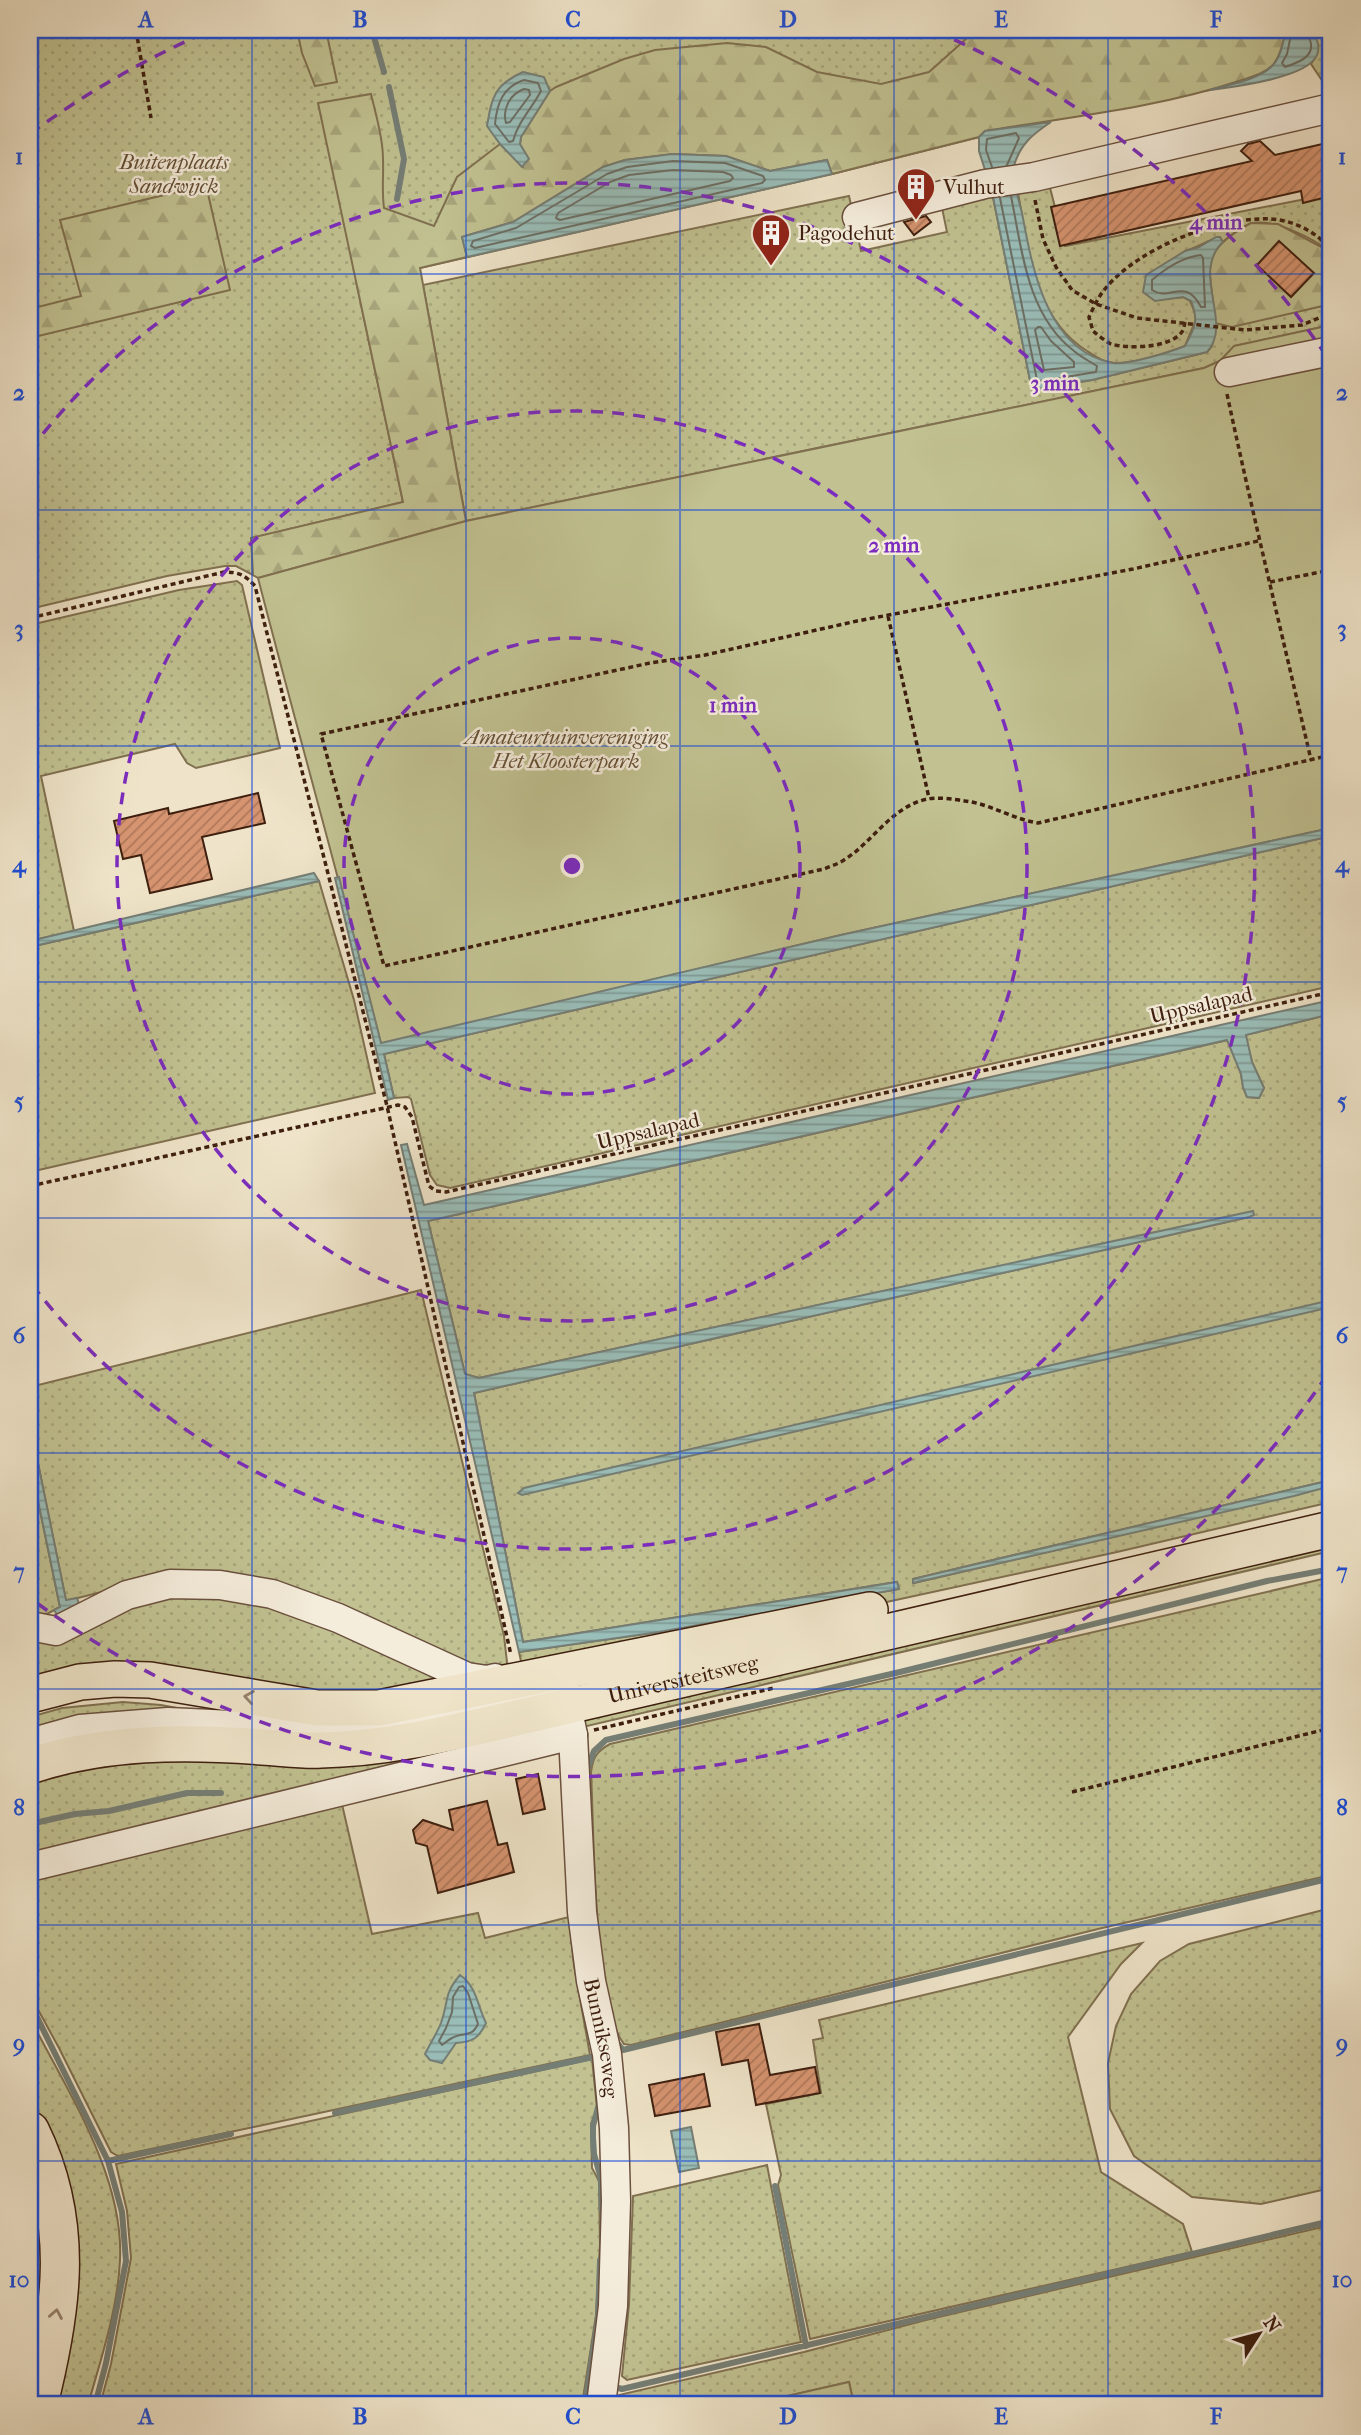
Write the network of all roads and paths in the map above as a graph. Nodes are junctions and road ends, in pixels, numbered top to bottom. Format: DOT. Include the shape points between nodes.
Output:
graph roads {
  1 [pos="136,30"];
  2 [pos="1331,108"];
  3 [pos="151,118"];
  4 [pos="1026,178"];
  5 [pos="857,217"];
  6 [pos="1331,250"];
  7 [pos="1096,304"];
  8 [pos="1331,313"];
  9 [pos="1185,323"];
  10 [pos="1331,351"];
  11 [pos="1229,372"];
  12 [pos="1258,541"];
  13 [pos="1331,570"];
  14 [pos="1270,582"];
  15 [pos="888,616"];
  16 [pos="30,618"];
  17 [pos="1331,755"];
  18 [pos="1311,760"];
  19 [pos="929,798"];
  20 [pos="1331,992"];
  21 [pos="387,1106"];
  22 [pos="30,1186"];
  23 [pos="1331,1506"];
  24 [pos="1331,1517"];
  25 [pos="1331,1529"];
  26 [pos="30,1626"];
  27 [pos="520,1693"];
  28 [pos="30,1695"];
  29 [pos="566,1701"];
  30 [pos="1331,1728"];
  31 [pos="30,1742"];
  32 [pos="30,1766"];
  33 [pos="1072,1792"];
  34 [pos="30,1867"];
  35 [pos="30,2131"];
  36 [pos="38,2405"];
  37 [pos="601,2405"];
  1 -- 3 [label="path"];
  2 -- 4 [label="street"];
  4 -- 5 [label="street"];
  4 -- 7 [label="path" via="1055,267 1072,290"];
  6 -- 7 [label="path" via="1300,225 1272,219 1239,221 1174,240 1147,255 1105,288"];
  7 -- 9 [label="path" via="1137,318"];
  7 -- 9 [label="path" via="1089,317 1093,331 1109,343 1150,346 1181,333"];
  8 -- 9 [label="path" via="1302,325 1275,329"];
  10 -- 11 [label="street"];
  11 -- 12 [label="path" via="1226,387"];
  12 -- 14 [label="path"];
  12 -- 15 [label="path"];
  13 -- 14 [label="path"];
  14 -- 18 [label="path"];
  15 -- 19 [label="path"];
  15 -- 19 [label="path" via="321,734 384,966 824,869 844,860 910,805"];
  16 -- 21 [label="path" via="224,572 237,572 255,586"];
  17 -- 18 [label="path"];
  18 -- 19 [label="path" via="1038,824 968,801"];
  20 -- 21 [label="path, Uppsalapad" via="446,1192 429,1185 409,1111"];
  21 -- 22 [label="path"];
  21 -- 27 [label="path"];
  23 -- 29 [label="main road, Universiteitsweg" via="944,1595"];
  24 -- 29 [label="street, Universiteitsweg" via="673,1669"];
  25 -- 29 [label="main road, Universiteitsweg"];
  26 -- 27 [label="street" via="56,1631 127,1595 170,1584 220,1585 272,1594 338,1618 467,1677"];
  27 -- 28 [label="main road, Universiteitsweg, one-way" via="379,1707 317,1708 150,1680 115,1679 80,1682"];
  27 -- 29 [label="main road, Universiteitsweg"];
  27 -- 31 [label="street, Universiteitsweg" via="344,1728 168,1722 80,1729"];
  27 -- 32 [label="main road, Universiteitsweg" via="412,1740 298,1751 129,1746"];
  29 -- 34 [label="street"];
  29 -- 37 [label="street, Bunnikseweg" via="582,1912 607,2054 617,2201 613,2306"];
  30 -- 33 [label="path"];
  36 -- 35 [label="highway, one-way" via="61,2287 57,2214"];
}
